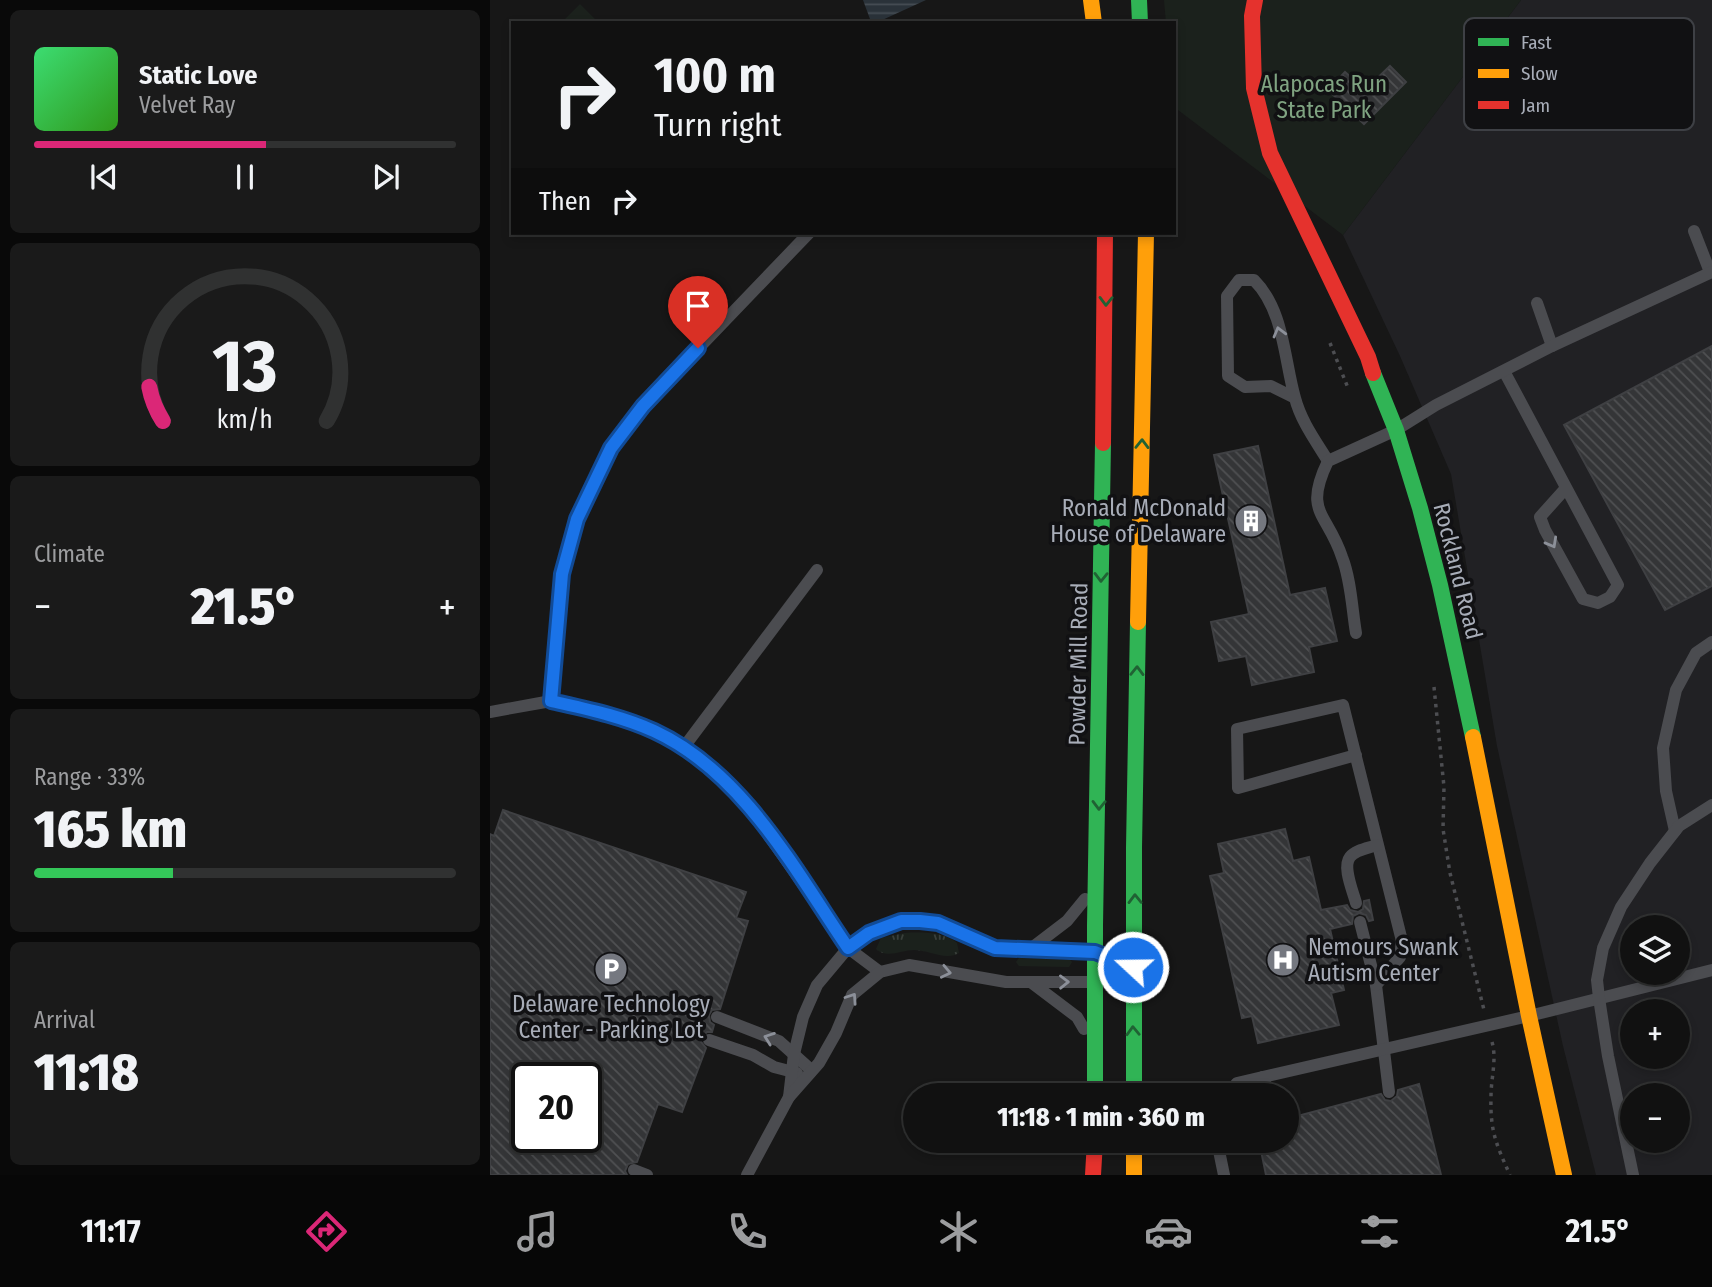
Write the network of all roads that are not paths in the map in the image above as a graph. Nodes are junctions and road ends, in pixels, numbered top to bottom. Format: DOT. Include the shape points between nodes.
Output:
graph roads {
  1 [pos="1091,0"];
  2 [pos="1139,0"];
  3 [pos="1255,0"];
  4 [pos="1094,21"];
  5 [pos="1140,21"];
  6 [pos="1694,231"];
  7 [pos="806,235"];
  8 [pos="1105,235"];
  9 [pos="1146,235"];
  10 [pos="1711,272"];
  11 [pos="1537,303"];
  12 [pos="1552,346"];
  13 [pos="1504,371"];
  14 [pos="1295,398"];
  15 [pos="1396,430"];
  16 [pos="1328,461"];
  17 [pos="1566,488"];
  18 [pos="817,570"];
  19 [pos="1356,633"];
  20 [pos="1712,642"];
  21 [pos="551,701"];
  22 [pos="490,712"];
  23 [pos="684,747"];
  24 [pos="1356,755"];
  25 [pos="1712,805"];
  26 [pos="1675,831"];
  27 [pos="1377,845"];
  28 [pos="1097,884"];
  29 [pos="1356,903"];
  30 [pos="1360,922"];
  31 [pos="848,948"];
  32 [pos="1029,950"];
  33 [pos="1102,955"];
  34 [pos="1712,970"];
  35 [pos="880,972"];
  36 [pos="1116,972"];
  37 [pos="1032,983"];
  38 [pos="1376,985"];
  39 [pos="1599,998"];
  40 [pos="1529,1016"];
  41 [pos="717,1017"];
  42 [pos="709,1040"];
  43 [pos="1096,1049"];
  44 [pos="1382,1049"];
  45 [pos="794,1054"];
  46 [pos="791,1072"];
  47 [pos="810,1073"];
  48 [pos="1263,1077"];
  49 [pos="1095,1083"];
  50 [pos="1132,1083"];
  51 [pos="1237,1083"];
  52 [pos="1265,1083"];
  53 [pos="1389,1092"];
  54 [pos="789,1097"];
  55 [pos="1094,1153"];
  56 [pos="1134,1153"];
  57 [pos="1219,1153"];
  58 [pos="747,1175"];
  59 [pos="1093,1175"];
  60 [pos="1134,1175"];
  61 [pos="1224,1175"];
  62 [pos="1564,1175"];
  63 [pos="1633,1175"];
  1 -- 4 [label="main road"];
  2 -- 5 [label="main road"];
  3 -- 15 [label="main road, Rockland Road" via="1254,88 1270,153 1368,357"];
  6 -- 10 [label="lane"];
  7 -- 21 [label="lane" via="643,406 611,448 577,519 562,574"];
  8 -- 28 [label="main road, Powder Mill Road, one-way"];
  36 -- 9 [label="main road, Powder Mill Road, one-way"];
  10 -- 12 [label="lane"];
  11 -- 12 [label="lane"];
  12 -- 13 [label="lane"];
  13 -- 15 [label="lane"];
  13 -- 17 [label="lane"];
  14 -- 14 [label="lane, one-way" via="1267,293 1254,280 1239,280 1227,296 1228,376 1245,387 1271,386"];
  14 -- 16 [label="lane" via="1303,421"];
  15 -- 16 [label="lane"];
  15 -- 40 [label="main road, Rockland Road" via="1420,508 1462,683"];
  16 -- 19 [label="lane" via="1319,480 1316,504 1343,558"];
  17 -- 17 [label="lane, one-way" via="1540,517 1583,598 1598,603 1610,597 1618,585"];
  18 -- 23 [label="lane"];
  20 -- 26 [label="lane" via="1696,653 1676,690 1662,748"];
  21 -- 22 [label="lane"];
  21 -- 23 [label="lane" via="615,716"];
  23 -- 31 [label="lane" via="743,799"];
  24 -- 24 [label="lane" via="1343,705 1237,729 1238,788"];
  24 -- 27 [label="lane"];
  25 -- 26 [label="lane"];
  26 -- 39 [label="lane" via="1621,907 1603,948"];
  27 -- 29 [label="lane" via="1348,859"];
  27 -- 38 [label="lane" via="1402,941 1400,957"];
  28 -- 32 [label="lane" via="1067,921"];
  28 -- 33 [label="main road, Powder Mill Road"];
  30 -- 38 [label="lane"];
  31 -- 32 [label="lane" via="869,933 901,921 938,923 995,948"];
  31 -- 35 [label="lane"];
  31 -- 45 [label="lane" via="817,985"];
  32 -- 33 [label="lane"];
  33 -- 36 [label="main road, Powder Mill Road"];
  34 -- 39 [label="lane"];
  35 -- 37 [label="lane, one-way" via="909,965"];
  47 -- 35 [label="lane, one-way" via="836,1033 852,995"];
  37 -- 36 [label="lane, one-way"];
  36 -- 43 [label="main road, Powder Mill Road"];
  50 -- 36 [label="main road, Powder Mill Road, one-way"];
  37 -- 43 [label="lane" via="1077,1017"];
  38 -- 44 [label="lane"];
  39 -- 40 [label="lane"];
  39 -- 63 [label="lane"];
  40 -- 44 [label="lane"];
  40 -- 62 [label="main road, Rockland Road"];
  45 -- 41 [label="lane, one-way" via="779,1041"];
  42 -- 46 [label="lane"];
  43 -- 49 [label="main road, Powder Mill Road"];
  44 -- 48 [label="lane"];
  44 -- 53 [label="lane"];
  45 -- 46 [label="lane"];
  45 -- 47 [label="lane"];
  46 -- 47 [label="lane"];
  46 -- 54 [label="lane"];
  47 -- 54 [label="lane"];
  48 -- 51 [label="lane"];
  48 -- 52 [label="lane"];
  54 -- 58 [label="lane"];
  55 -- 59 [label="main road"];
  56 -- 60 [label="main road"];
  57 -- 61 [label="lane"];
}
